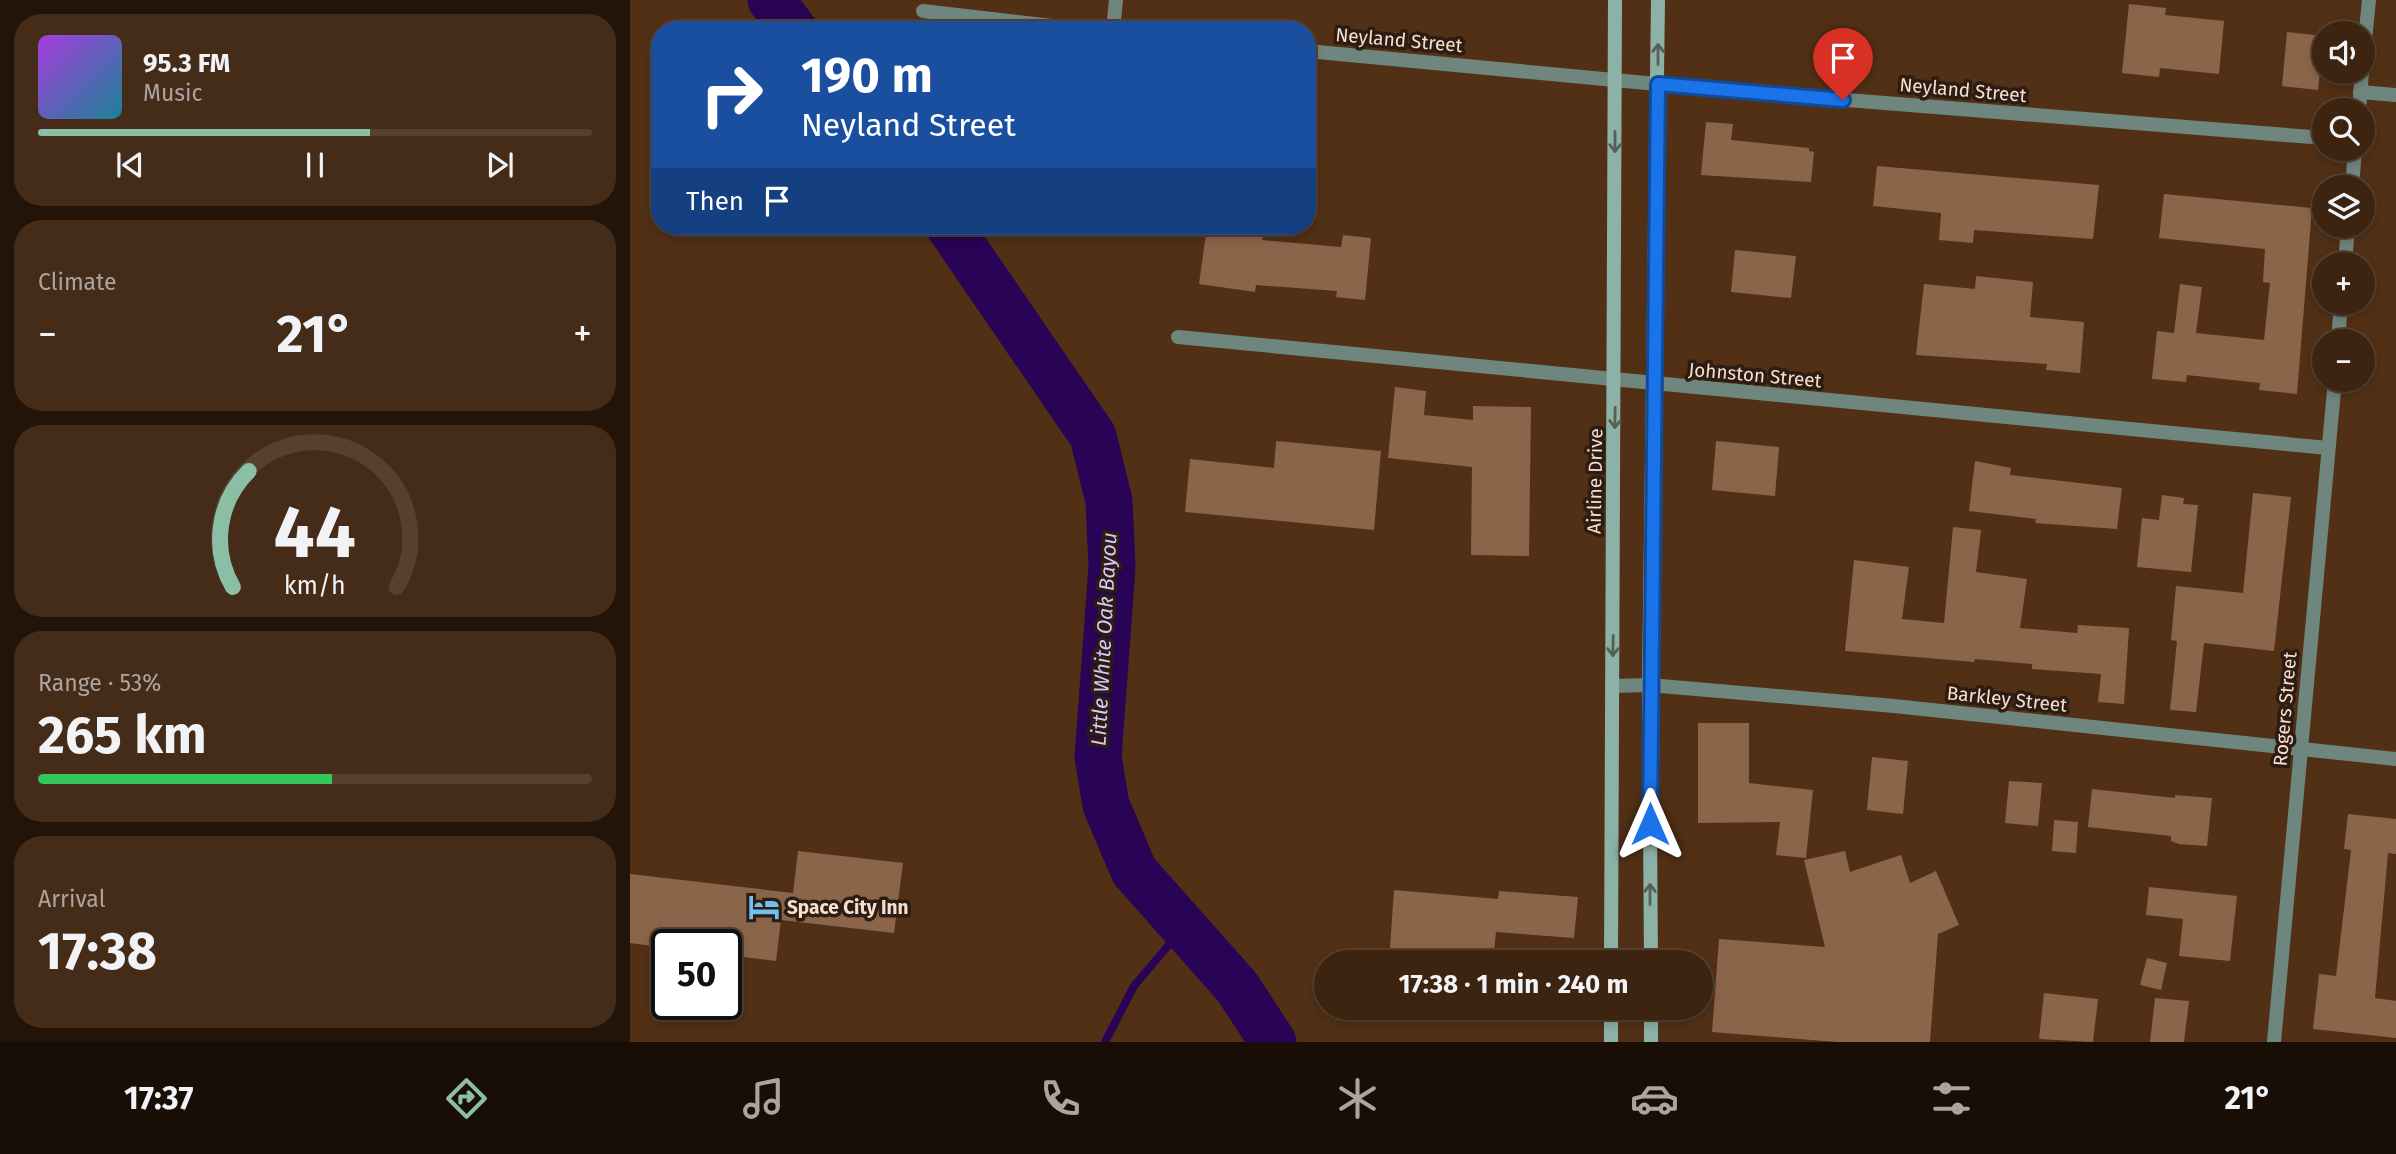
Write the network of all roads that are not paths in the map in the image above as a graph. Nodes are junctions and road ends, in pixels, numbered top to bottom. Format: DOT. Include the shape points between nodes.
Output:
graph roads {
  1 [pos="1116,0"];
  2 [pos="1615,0"];
  3 [pos="1658,0"];
  4 [pos="2369,0"];
  5 [pos="923,11"];
  6 [pos="1009,21"];
  7 [pos="1114,21"];
  8 [pos="2367,21"];
  9 [pos="1316,52"];
  10 [pos="1615,80"];
  11 [pos="1658,84"];
  12 [pos="2361,84"];
  13 [pos="2360,92"];
  14 [pos="2396,95"];
  15 [pos="2360,98"];
  16 [pos="2312,137"];
  17 [pos="1178,337"];
  18 [pos="1616,381"];
  19 [pos="1655,385"];
  20 [pos="2333,392"];
  21 [pos="2328,448"];
  22 [pos="1649,685"];
  23 [pos="1612,686"];
  24 [pos="2301,750"];
  25 [pos="2396,760"];
  26 [pos="1611,950"];
  27 [pos="1651,950"];
  28 [pos="1611,1020"];
  29 [pos="1651,1020"];
  30 [pos="1611,1042"];
  31 [pos="1651,1042"];
  32 [pos="2274,1042"];
  1 -- 7 [label="street"];
  2 -- 10 [label="main road, Airline Drive"];
  11 -- 3 [label="main road, one-way"];
  4 -- 8 [label="street"];
  5 -- 6 [label="street"];
  9 -- 10 [label="street, Neyland Street"];
  10 -- 11 [label="street, Neyland Street"];
  10 -- 18 [label="main road, Airline Drive, one-way"];
  11 -- 16 [label="street, Neyland Street"];
  11 -- 19 [label="main road"];
  12 -- 13 [label="street"];
  13 -- 14 [label="street"];
  13 -- 15 [label="street"];
  17 -- 18 [label="street, Johnston Street"];
  18 -- 19 [label="street, Johnston Street"];
  18 -- 23 [label="main road, Airline Drive, one-way"];
  19 -- 21 [label="street, Johnston Street"];
  19 -- 22 [label="main road"];
  20 -- 21 [label="street, Rogers Street"];
  21 -- 24 [label="street, Rogers Street"];
  22 -- 23 [label="street, Barkley Street"];
  22 -- 24 [label="street, Barkley Street"];
  27 -- 22 [label="main road, one-way"];
  23 -- 26 [label="main road, Airline Drive"];
  24 -- 25 [label="street, Barkley Street"];
  24 -- 32 [label="street, Rogers Street"];
  28 -- 30 [label="main road"];
  29 -- 31 [label="main road"];
}
